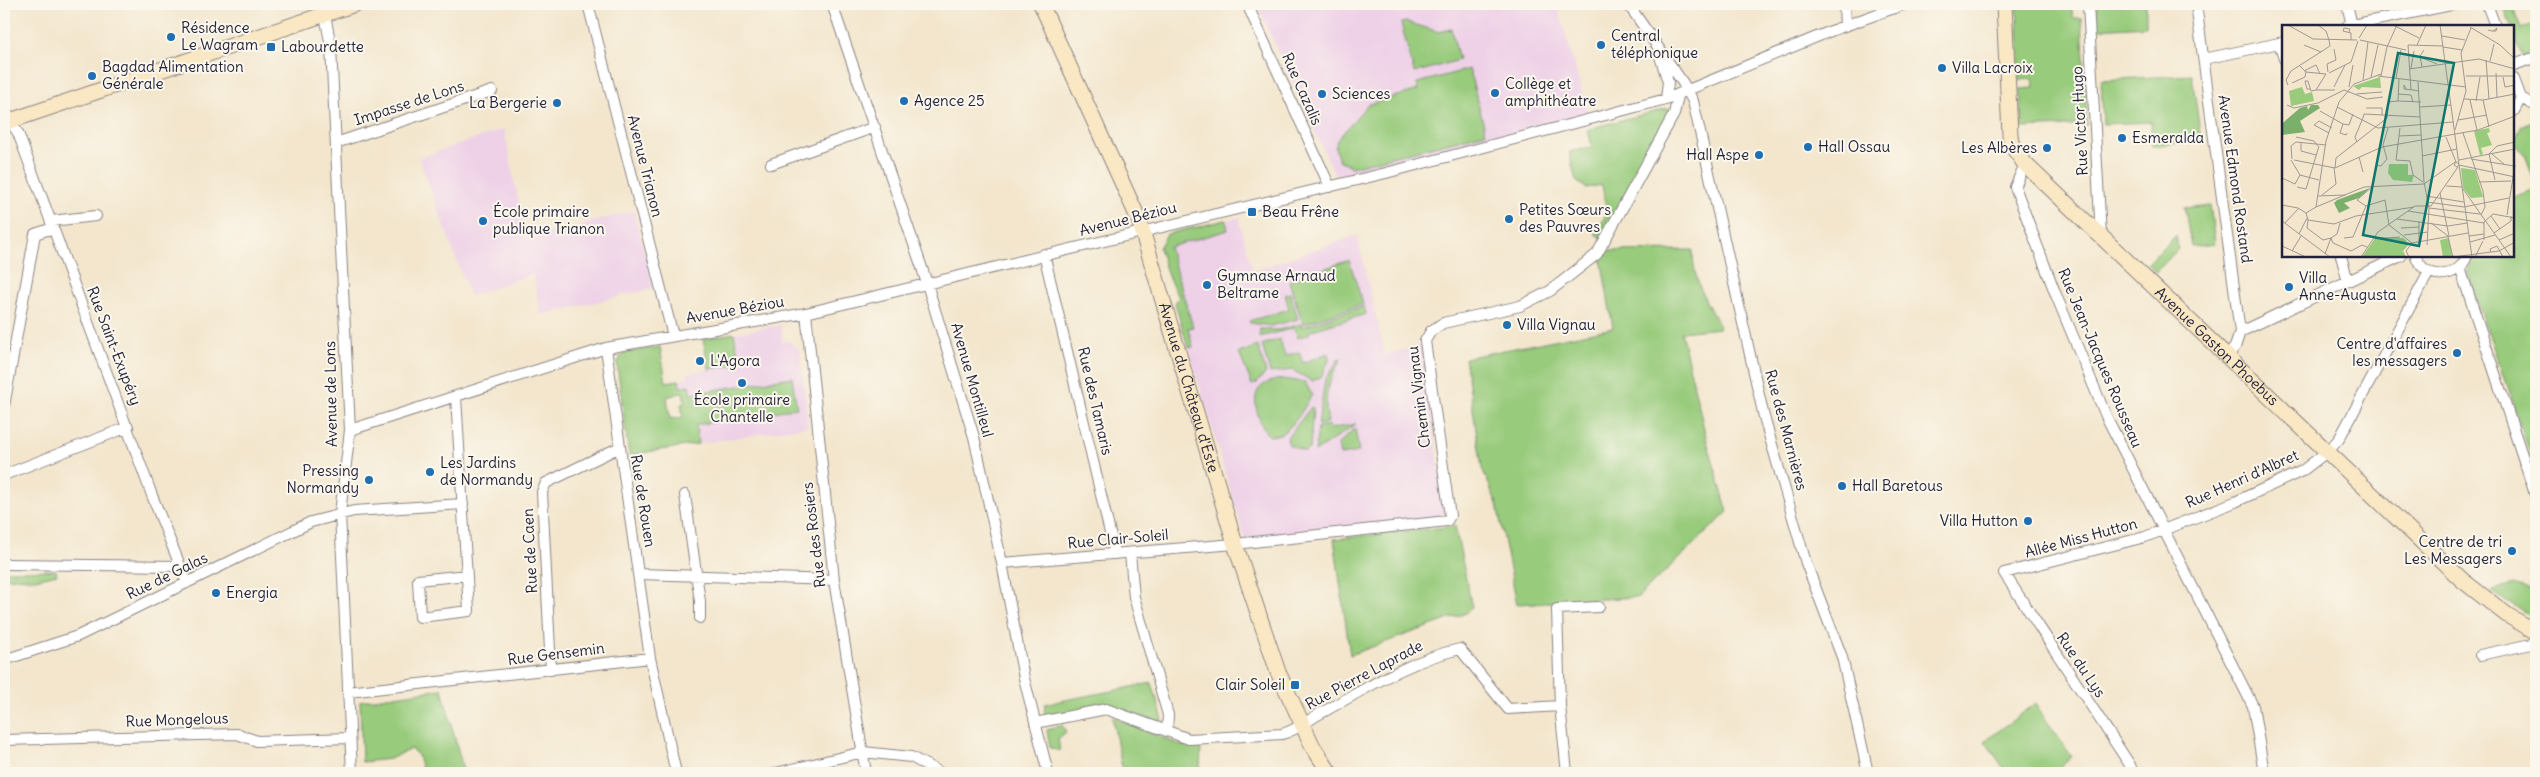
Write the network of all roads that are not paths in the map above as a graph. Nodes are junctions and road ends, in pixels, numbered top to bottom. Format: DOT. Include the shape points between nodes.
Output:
graph roads {
  1 [pos="355,4"];
  2 [pos="588,4"];
  3 [pos="832,4"];
  4 [pos="1041,4"];
  5 [pos="1247,4"];
  6 [pos="1628,4"];
  7 [pos="1844,4"];
  8 [pos="1905,4"];
  9 [pos="2004,4"];
  10 [pos="2088,4"];
  11 [pos="2196,4"];
  12 [pos="2347,4"];
  13 [pos="2456,4"];
  14 [pos="2487,4"];
  15 [pos="324,9"];
  16 [pos="2350,25"];
  17 [pos="2355,25"];
  18 [pos="2495,25"];
  19 [pos="1845,26"];
  20 [pos="1655,43"];
  21 [pos="2281,43"];
  22 [pos="2536,57"];
  23 [pos="2204,59"];
  24 [pos="2515,65"];
  25 [pos="2515,82"];
  26 [pos="492,91"];
  27 [pos="1688,91"];
  28 [pos="1678,96"];
  29 [pos="2520,98"];
  30 [pos="1666,99"];
  31 [pos="2536,106"];
  32 [pos="2515,109"];
  33 [pos="6,120"];
  34 [pos="874,128"];
  35 [pos="336,143"];
  36 [pos="771,164"];
  37 [pos="2025,164"];
  38 [pos="1330,187"];
  39 [pos="96,216"];
  40 [pos="52,225"];
  41 [pos="1142,231"];
  42 [pos="2101,236"];
  43 [pos="1044,254"];
  44 [pos="2342,258"];
  45 [pos="2397,258"];
  46 [pos="2417,258"];
  47 [pos="2466,258"];
  48 [pos="2460,268"];
  49 [pos="2429,272"];
  50 [pos="2348,281"];
  51 [pos="927,284"];
  52 [pos="806,313"];
  53 [pos="2240,332"];
  54 [pos="673,336"];
  55 [pos="606,348"];
  56 [pos="2228,355"];
  57 [pos="456,397"];
  58 [pos="4,406"];
  59 [pos="128,427"];
  60 [pos="350,430"];
  61 [pos="620,447"];
  62 [pos="2328,451"];
  63 [pos="4,473"];
  64 [pos="685,495"];
  65 [pos="2536,497"];
  66 [pos="463,504"];
  67 [pos="340,513"];
  68 [pos="2164,530"];
  69 [pos="1235,544"];
  70 [pos="1130,553"];
  71 [pos="1115,554"];
  72 [pos="1002,563"];
  73 [pos="4,564"];
  74 [pos="179,566"];
  75 [pos="2004,573"];
  76 [pos="639,574"];
  77 [pos="696,574"];
  78 [pos="466,575"];
  79 [pos="834,580"];
  80 [pos="187,583"];
  81 [pos="1600,607"];
  82 [pos="700,618"];
  83 [pos="2536,632"];
  84 [pos="2536,643"];
  85 [pos="2480,654"];
  86 [pos="650,658"];
  87 [pos="4,660"];
  88 [pos="551,670"];
  89 [pos="348,692"];
  90 [pos="1560,706"];
  91 [pos="1036,723"];
  92 [pos="1302,725"];
  93 [pos="1167,731"];
  94 [pos="350,738"];
  95 [pos="4,740"];
  96 [pos="863,752"];
  97 [pos="352,773"];
  98 [pos="676,773"];
  99 [pos="776,773"];
  100 [pos="866,773"];
  101 [pos="941,773"];
  102 [pos="1048,773"];
  103 [pos="1330,773"];
  104 [pos="1567,773"];
  105 [pos="1868,773"];
  106 [pos="2133,773"];
  107 [pos="2264,773"];
  1 -- 15 [label="main road"];
  2 -- 54 [label="street, Avenue Trianon"];
  3 -- 34 [label="street, Avenue Montilleul"];
  4 -- 41 [label="main road, Avenue du Château d'Este"];
  5 -- 38 [label="street, Rue Cazalis"];
  6 -- 20 [label="street, Rue des Marnières"];
  7 -- 19 [label="street"];
  8 -- 19 [label="street, Avenue Béziou"];
  9 -- 37 [label="main road, Avenue Gaston Phoebus" via="2010,135 2012,146"];
  10 -- 42 [label="street, Rue Victor Hugo"];
  11 -- 23 [label="street, Avenue Edmond Rostand"];
  12 -- 16 [label="street"];
  13 -- 17 [label="street"];
  14 -- 18 [label="street"];
  15 -- 33 [label="main road"];
  15 -- 35 [label="street, Avenue de Lons" via="331,47"];
  19 -- 27 [label="street, Avenue Béziou"];
  20 -- 27 [label="street, Rue des Marnières"];
  20 -- 30 [label="street" via="1668,82"];
  21 -- 23 [label="street"];
  22 -- 24 [label="street"];
  23 -- 53 [label="street, Avenue Edmond Rostand"];
  25 -- 29 [label="street"];
  26 -- 35 [label="street, Impasse de Lons"];
  27 -- 28 [label="street, Avenue Béziou"];
  27 -- 105 [label="street, Rue des Marnières" via="1764,417 1806,563 1842,658"];
  28 -- 30 [label="street, Avenue Béziou"];
  28 -- 69 [label="street, Chemin Vignau" via="1674,114 1597,254 1550,291 1520,306 1443,323 1431,331 1425,341 1450,516 1447,521"];
  29 -- 31 [label="street"];
  29 -- 32 [label="street"];
  30 -- 38 [label="street, Avenue Béziou"];
  33 -- 40 [label="street, Rue Saint-Exupéry" via="18,133"];
  34 -- 36 [label="street"];
  34 -- 51 [label="street, Avenue Montilleul"];
  35 -- 60 [label="street, Avenue de Lons"];
  37 -- 42 [label="main road, Avenue Gaston Phoebus"];
  37 -- 68 [label="street, Rue Jean-Jacques Rousseau" via="2016,187 2052,288 2106,416"];
  38 -- 41 [label="street, Avenue Béziou"];
  39 -- 40 [label="street"];
  40 -- 58 [label="street" via="35,234"];
  40 -- 59 [label="street, Rue Saint-Exupéry"];
  41 -- 43 [label="street, Avenue Béziou"];
  41 -- 69 [label="main road, Avenue du Château d'Este"];
  42 -- 56 [label="main road, Avenue Gaston Phoebus"];
  43 -- 51 [label="street, Avenue Béziou"];
  43 -- 71 [label="street, Rue des Tamaris"];
  44 -- 50 [label="street"];
  45 -- 50 [label="street"];
  46 -- 49 [label="street"];
  47 -- 48 [label="street"];
  48 -- 49 [label="street" via="2445,275"];
  48 -- 65 [label="street"];
  49 -- 62 [label="street, Rue Henri d'Albret" via="2339,439"];
  50 -- 53 [label="street"];
  51 -- 52 [label="street, Avenue Béziou"];
  51 -- 72 [label="street, Avenue Montilleul" via="974,437"];
  52 -- 54 [label="street, Avenue Béziou"];
  52 -- 79 [label="street, Rue des Rosiers"];
  53 -- 56 [label="street" via="2235,347"];
  54 -- 55 [label="street, Avenue Béziou"];
  55 -- 57 [label="street, Avenue Béziou"];
  55 -- 61 [label="street, Rue de Rouen"];
  56 -- 62 [label="main road, Avenue Gaston Phoebus"];
  57 -- 60 [label="street, Avenue Béziou"];
  57 -- 66 [label="street"];
  59 -- 63 [label="street"];
  59 -- 74 [label="street, Rue Saint-Exupéry"];
  60 -- 67 [label="street, Avenue de Lons"];
  61 -- 76 [label="street, Rue de Rouen"];
  61 -- 88 [label="street, Rue de Caen" via="546,483 542,492"];
  62 -- 68 [label="street, Rue Henri d'Albret" via="2302,471 2276,484"];
  62 -- 83 [label="main road, Avenue Gaston Phoebus" via="2462,580 2507,615"];
  64 -- 77 [label="street"];
  66 -- 67 [label="street, Rue de Galas"];
  66 -- 78 [label="street"];
  67 -- 80 [label="street, Rue de Galas" via="311,522"];
  67 -- 89 [label="street, Avenue de Lons"];
  68 -- 75 [label="street, Allée Miss Hutton"];
  68 -- 107 [label="street, Rue Jean-Jacques Rousseau" via="2253,706"];
  69 -- 70 [label="street, Rue Clair-Soleil"];
  69 -- 92 [label="main road, Avenue du Château d'Este" via="1278,672"];
  70 -- 71 [label="street, Rue Clair-Soleil"];
  70 -- 93 [label="street" via="1134,597 1168,715"];
  71 -- 72 [label="street, Rue Clair-Soleil"];
  72 -- 91 [label="street, Avenue Montilleul"];
  73 -- 74 [label="street"];
  74 -- 80 [label="street, Rue Saint-Exupéry"];
  75 -- 106 [label="street, Rue du Lys"];
  76 -- 77 [label="street"];
  76 -- 86 [label="street, Rue de Rouen"];
  77 -- 79 [label="street"];
  77 -- 82 [label="street"];
  78 -- 78 [label="street" via="469,611 420,617 418,580"];
  79 -- 96 [label="street, Rue des Rosiers"];
  80 -- 87 [label="street, Rue de Galas" via="78,636"];
  81 -- 90 [label="street" via="1556,609"];
  84 -- 85 [label="street"];
  86 -- 88 [label="street, Rue Gensemin"];
  86 -- 98 [label="street"];
  88 -- 89 [label="street, Rue Gensemin"];
  89 -- 94 [label="street, Avenue de Lons"];
  90 -- 92 [label="street, Rue Pierre Laprade" via="1508,709 1460,649 1432,655"];
  90 -- 104 [label="street"];
  91 -- 93 [label="street" via="1111,710"];
  91 -- 102 [label="street, Avenue Montilleul"];
  92 -- 93 [label="street" via="1293,732 1282,734 1189,739"];
  92 -- 103 [label="main road, Avenue du Château d'Este"];
  94 -- 95 [label="street, Rue Mongelous" via="257,741 237,734"];
  94 -- 97 [label="street, Avenue de Lons"];
  96 -- 99 [label="street"];
  96 -- 100 [label="street, Rue des Rosiers"];
  96 -- 101 [label="street" via="911,757"];
}
